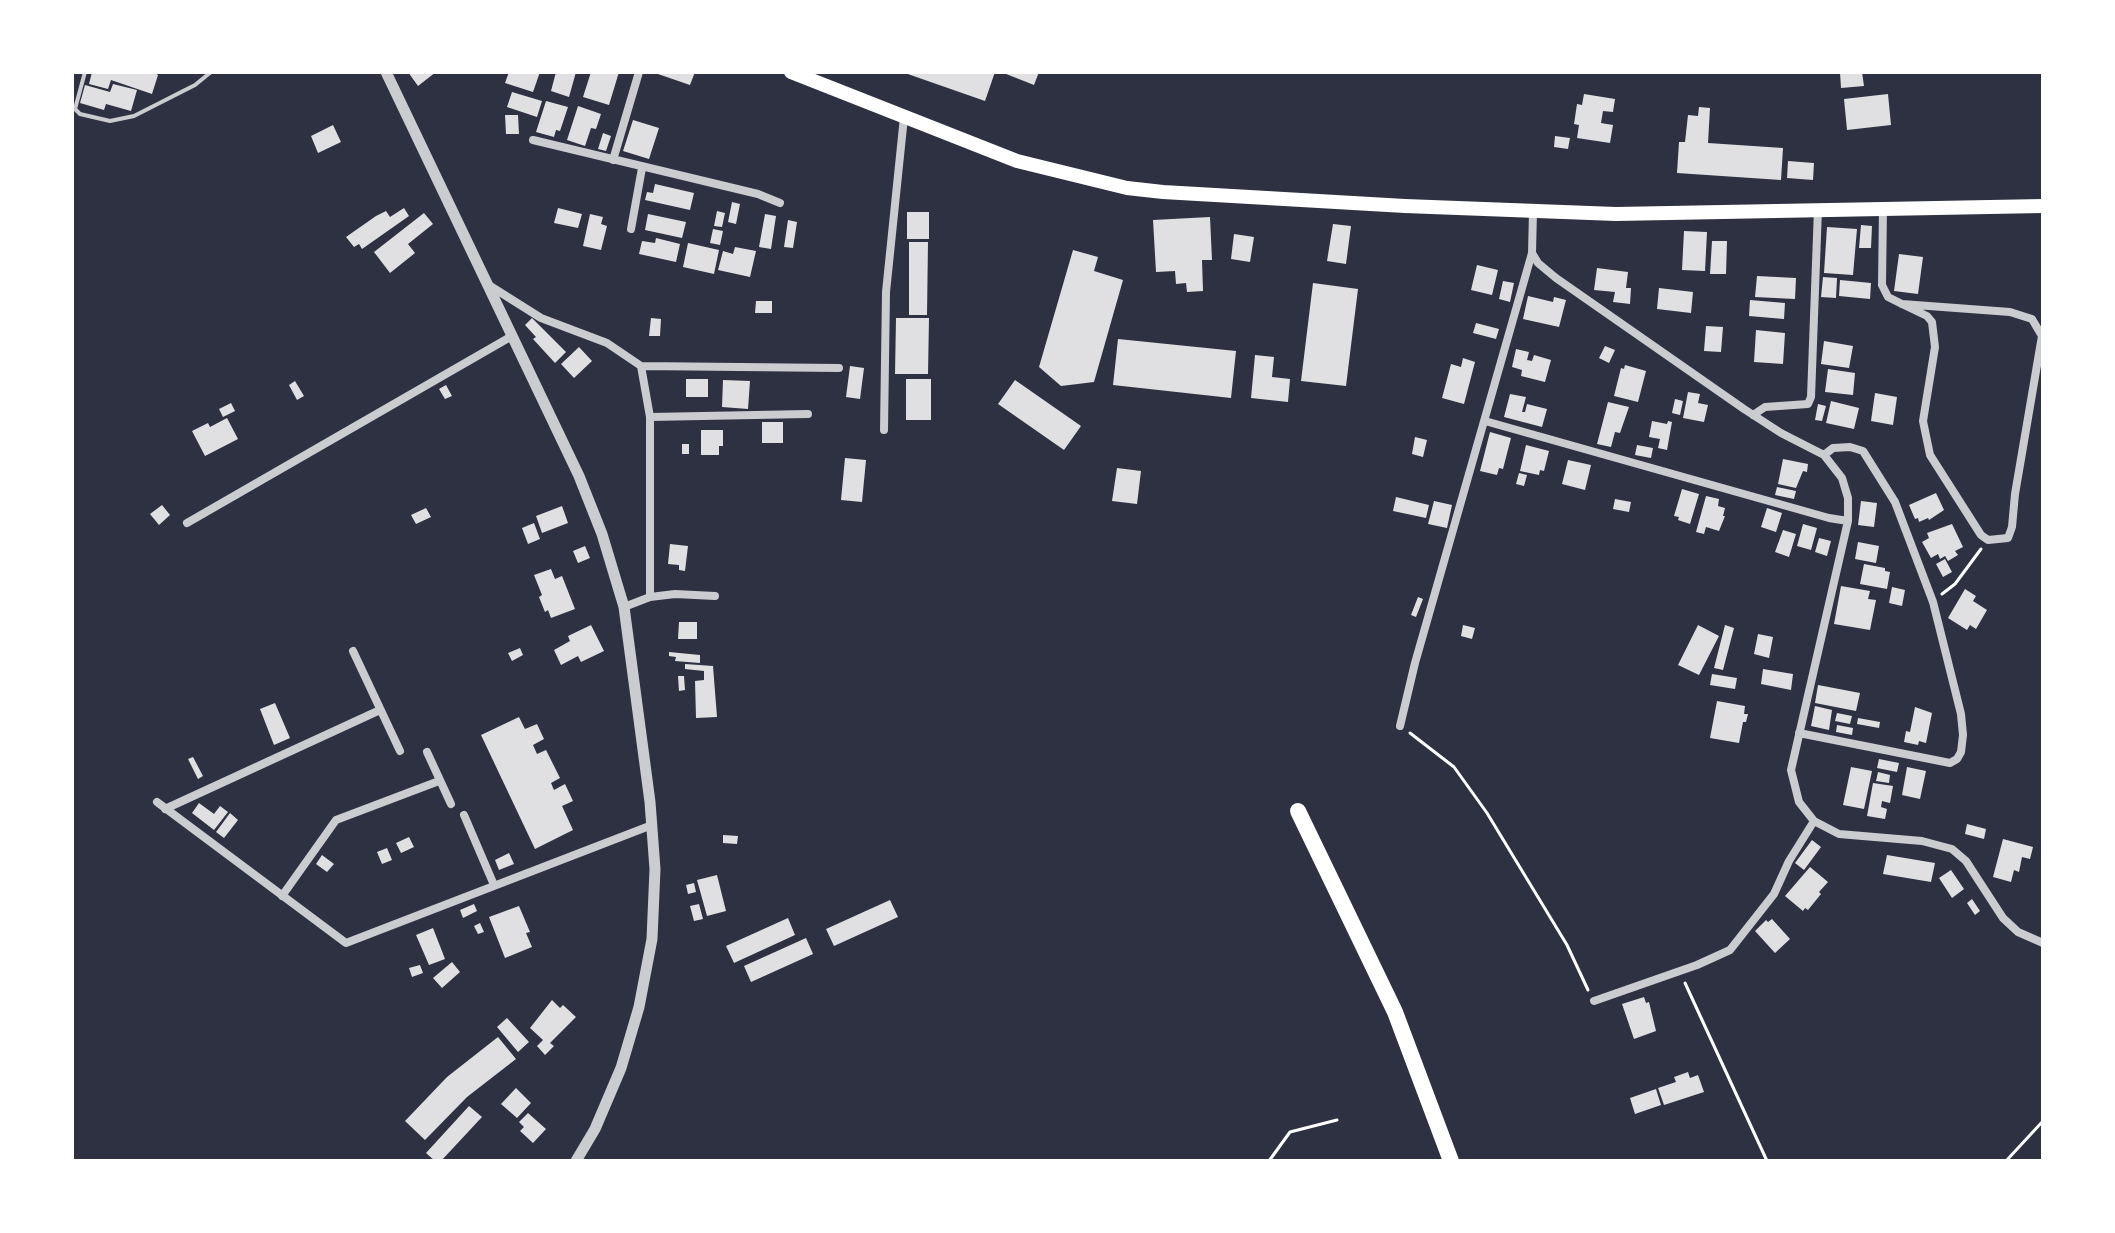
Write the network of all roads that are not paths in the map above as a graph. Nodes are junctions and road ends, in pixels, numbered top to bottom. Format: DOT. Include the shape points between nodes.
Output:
graph roads {
  1 [pos="85,72"];
  2 [pos="211,72"];
  3 [pos="386,72"];
  4 [pos="639,72"];
  5 [pos="791,72"];
  6 [pos="904,117"];
  7 [pos="533,140"];
  8 [pos="613,160"];
  9 [pos="642,168"];
  10 [pos="780,203"];
  11 [pos="2043,206"];
  12 [pos="1883,208"];
  13 [pos="1818,209"];
  14 [pos="1533,212"];
  15 [pos="631,229"];
  16 [pos="1532,253"];
  17 [pos="487,283"];
  18 [pos="1902,304"];
  19 [pos="512,336"];
  20 [pos="641,366"];
  21 [pos="839,368"];
  22 [pos="808,414"];
  23 [pos="1753,415"];
  24 [pos="650,417"];
  25 [pos="1485,421"];
  26 [pos="884,430"];
  27 [pos="1824,455"];
  28 [pos="1848,521"];
  29 [pos="187,523"];
  30 [pos="715,596"];
  31 [pos="650,597"];
  32 [pos="624,607"];
  33 [pos="353,651"];
  34 [pos="380,710"];
  35 [pos="1400,726"];
  36 [pos="1799,733"];
  37 [pos="400,751"];
  38 [pos="427,752"];
  39 [pos="439,781"];
  40 [pos="157,802"];
  41 [pos="451,804"];
  42 [pos="165,809"];
  43 [pos="1298,811"];
  44 [pos="464,815"];
  45 [pos="1814,821"];
  46 [pos="652,825"];
  47 [pos="494,885"];
  48 [pos="282,896"];
  49 [pos="2043,943"];
  50 [pos="1594,1001"];
  51 [pos="576,1161"];
  52 [pos="1451,1161"];
  1 -- 2 [label="lane" via="75,109 110,121 145,110"];
  3 -- 17 [label="street"];
  4 -- 8 [label="street"];
  5 -- 6 [label="highway"];
  6 -- 14 [label="highway" via="1017,161 1127,188"];
  6 -- 26 [label="street" via="886,292"];
  7 -- 8 [label="street"];
  8 -- 9 [label="street"];
  9 -- 10 [label="street"];
  9 -- 15 [label="street"];
  11 -- 12 [label="highway"];
  12 -- 13 [label="highway"];
  12 -- 18 [label="street" via="1882,285 1888,297"];
  13 -- 14 [label="highway"];
  13 -- 23 [label="street" via="1811,397 1808,404 1765,407"];
  14 -- 16 [label="street"];
  16 -- 23 [label="street" via="1556,278"];
  16 -- 25 [label="street"];
  17 -- 19 [label="street"];
  17 -- 20 [label="street" via="541,318 607,343"];
  18 -- 18 [label="street" via="1932,322 1923,421 1930,455 1981,535 1988,540 2008,538 2042,336 2032,319 2010,312"];
  19 -- 29 [label="street"];
  19 -- 32 [label="street" via="585,490"];
  20 -- 21 [label="street"];
  20 -- 24 [label="street"];
  22 -- 24 [label="street"];
  23 -- 27 [label="street"];
  24 -- 31 [label="street"];
  25 -- 28 [label="street"];
  25 -- 35 [label="street"];
  27 -- 28 [label="street" via="1842,478"];
  27 -- 36 [label="street" via="1833,448 1863,451 1895,502 1933,602 1963,735 1961,752 1950,763"];
  28 -- 36 [label="street"];
  30 -- 31 [label="street"];
  31 -- 32 [label="street"];
  32 -- 46 [label="street"];
  33 -- 34 [label="street"];
  34 -- 37 [label="street"];
  34 -- 42 [label="street"];
  36 -- 45 [label="street" via="1792,779 1799,802"];
  38 -- 39 [label="street"];
  39 -- 41 [label="street"];
  39 -- 48 [label="street" via="336,820"];
  40 -- 42 [label="street"];
  42 -- 48 [label="street"];
  43 -- 52 [label="highway" via="1395,1012"];
  44 -- 47 [label="street"];
  45 -- 49 [label="street" via="1839,834 1952,849 1966,861 2003,918"];
  45 -- 50 [label="street" via="1774,894 1730,950"];
  46 -- 47 [label="street"];
  46 -- 51 [label="street" via="652,939 639,1007 621,1068"];
  47 -- 48 [label="street" via="346,943"];
}
